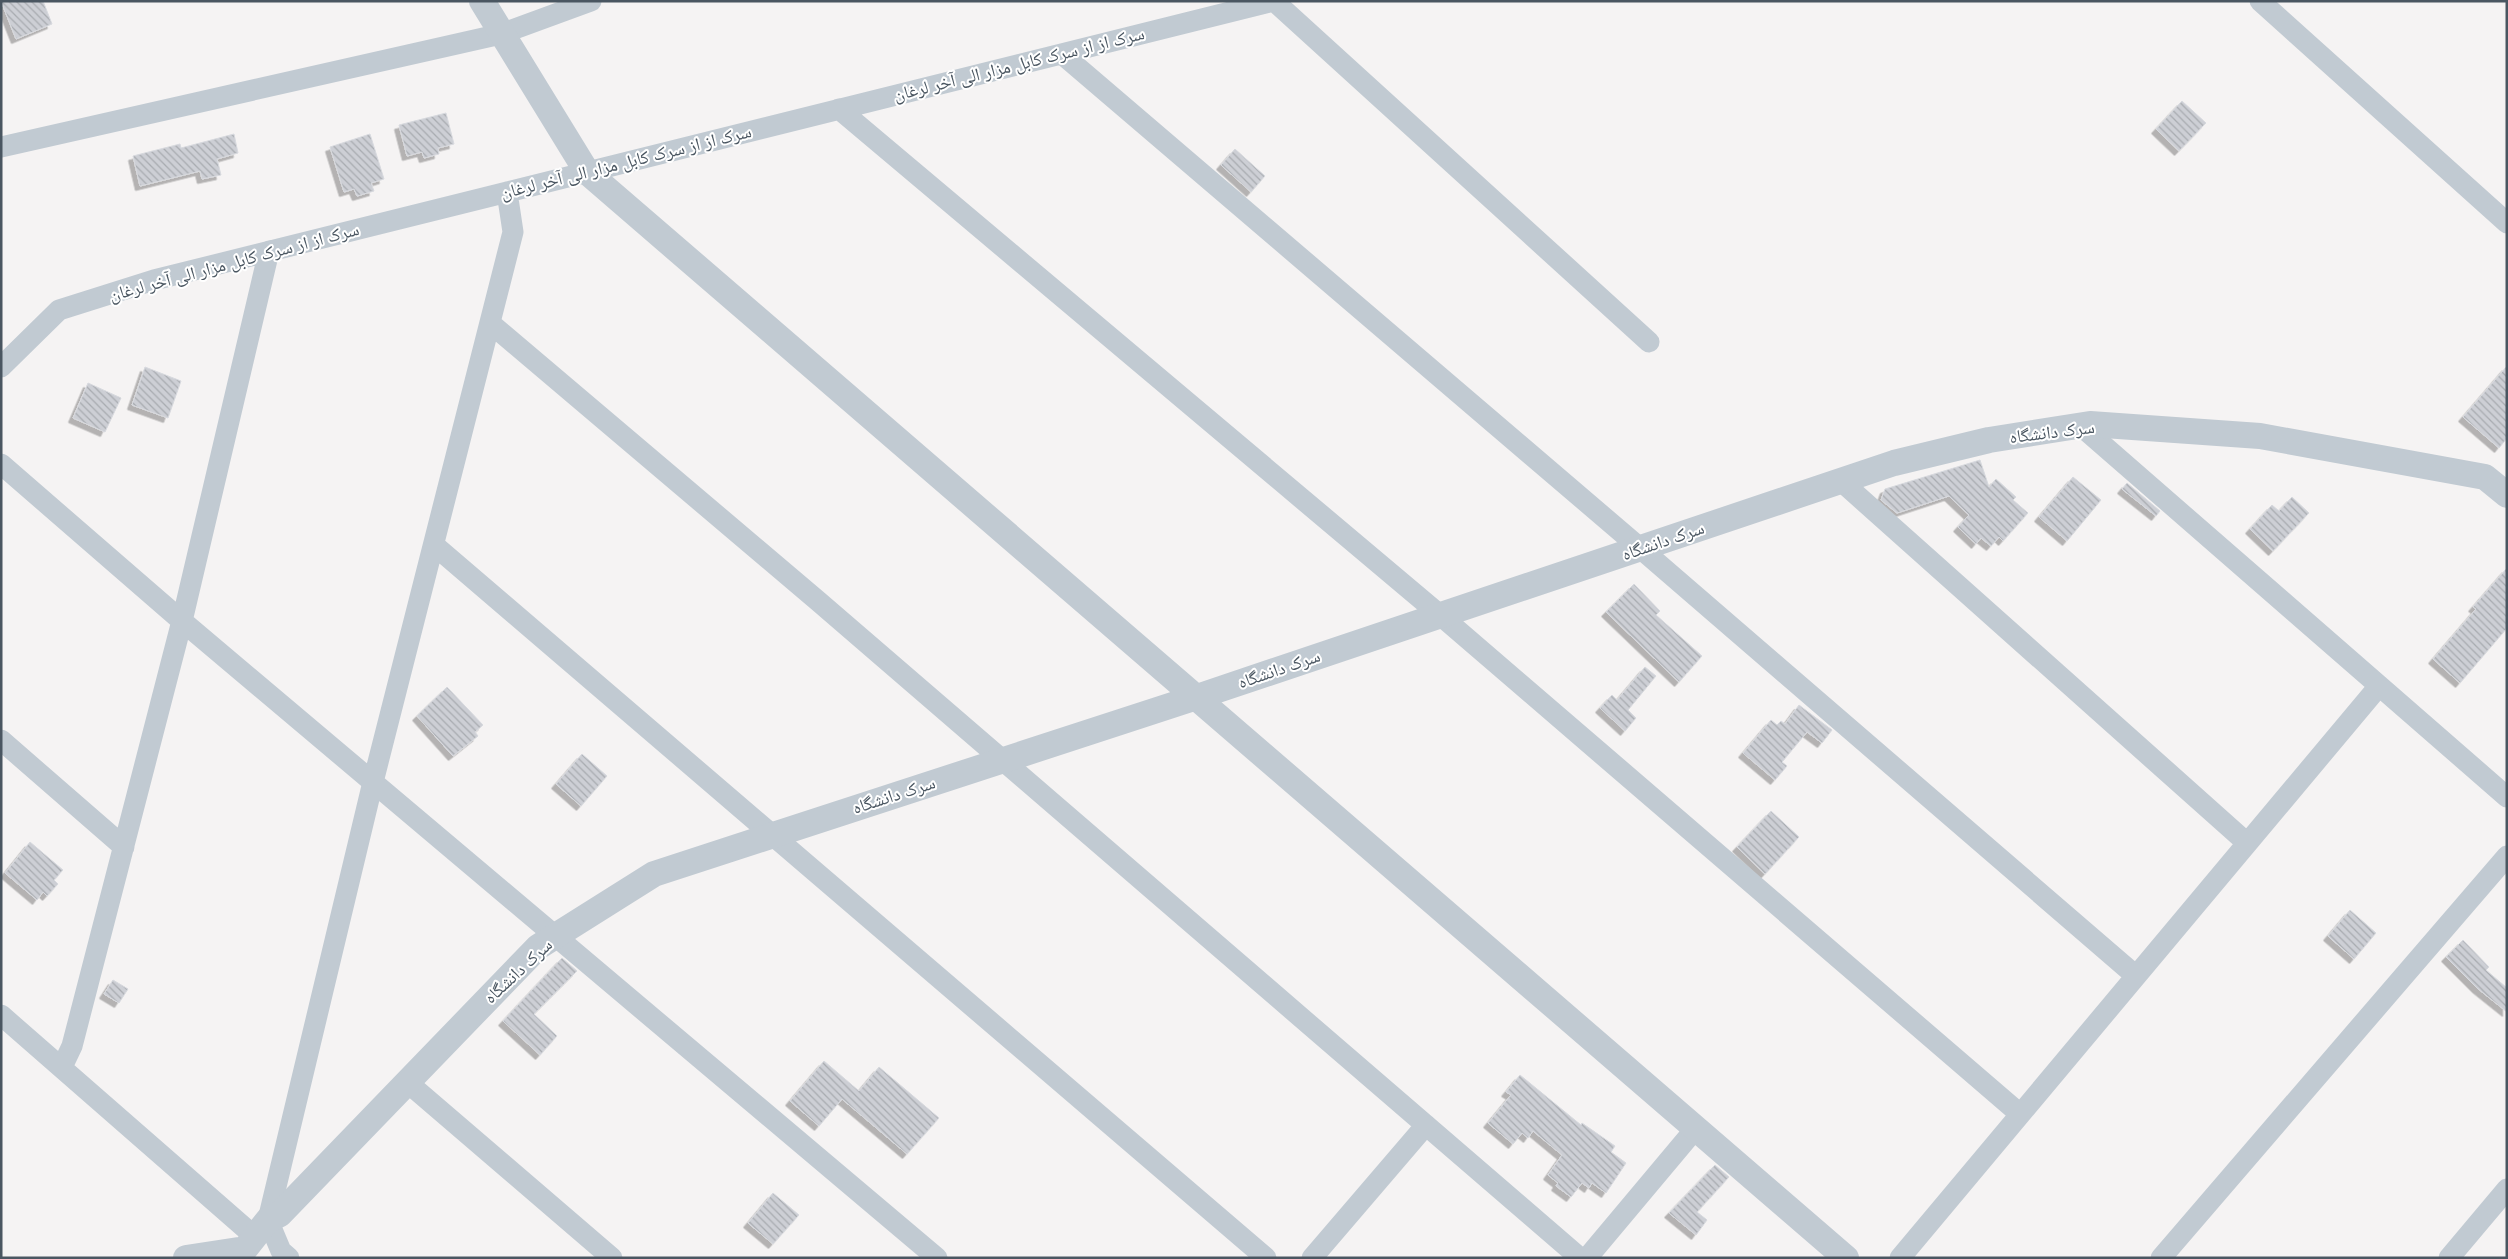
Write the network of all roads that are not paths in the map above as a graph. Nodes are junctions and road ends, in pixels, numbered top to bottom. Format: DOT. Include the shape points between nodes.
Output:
graph roads {
  1 [pos="482,1"];
  2 [pos="591,1"];
  3 [pos="1274,1"];
  4 [pos="2260,1"];
  5 [pos="501,34"];
  6 [pos="1062,54"];
  7 [pos="839,109"];
  8 [pos="1,147"];
  9 [pos="587,172"];
  10 [pos="507,192"];
  11 [pos="2507,223"];
  12 [pos="270,251"];
  13 [pos="490,323"];
  14 [pos="1650,342"];
  15 [pos="1,367"];
  16 [pos="2082,426"];
  17 [pos="1,464"];
  18 [pos="1841,480"];
  19 [pos="2507,495"];
  20 [pos="434,545"];
  21 [pos="1640,548"];
  22 [pos="1440,615"];
  23 [pos="182,621"];
  24 [pos="2380,686"];
  25 [pos="1196,697"];
  26 [pos="1,740"];
  27 [pos="1002,760"];
  28 [pos="373,782"];
  29 [pos="2507,797"];
  30 [pos="772,835"];
  31 [pos="2247,843"];
  32 [pos="124,847"];
  33 [pos="2507,856"];
  34 [pos="556,936"];
  35 [pos="2136,976"];
  36 [pos="1,1016"];
  37 [pos="62,1067"];
  38 [pos="407,1082"];
  39 [pos="2020,1114"];
  40 [pos="1426,1125"];
  41 [pos="1696,1128"];
  42 [pos="2507,1189"];
  43 [pos="253,1240"];
  44 [pos="186,1258"];
  45 [pos="289,1258"];
  46 [pos="612,1258"];
  47 [pos="937,1258"];
  48 [pos="1266,1258"];
  49 [pos="1312,1258"];
  50 [pos="1580,1258"];
  51 [pos="1587,1258"];
  52 [pos="1846,1258"];
  53 [pos="1900,1258"];
  54 [pos="2161,1258"];
  55 [pos="2449,1258"];
  1 -- 5 [label="street"];
  2 -- 5 [label="street"];
  3 -- 6 [label="street, سرک از از سرک کابل مزار الی آخر لرغان"];
  3 -- 14 [label="street"];
  4 -- 11 [label="street"];
  5 -- 8 [label="street"];
  5 -- 9 [label="street"];
  6 -- 7 [label="street, سرک از از سرک کابل مزار الی آخر لرغان"];
  6 -- 21 [label="street"];
  7 -- 9 [label="street, سرک از از سرک کابل مزار الی آخر لرغان"];
  7 -- 22 [label="street"];
  9 -- 10 [label="street, سرک از از سرک کابل مزار الی آخر لرغان"];
  9 -- 25 [label="street"];
  10 -- 12 [label="street, سرک از از سرک کابل مزار الی آخر لرغان"];
  10 -- 13 [label="street" via="513,232"];
  12 -- 15 [label="street, سرک از از سرک کابل مزار الی آخر لرغان" via="154,280 59,310"];
  12 -- 23 [label="street"];
  13 -- 20 [label="street"];
  13 -- 27 [label="street"];
  16 -- 18 [label="street, سرک دانشگاه" via="1989,440 1894,463"];
  16 -- 19 [label="street, سرک دانشگاه" via="2260,436 2485,477"];
  16 -- 24 [label="street"];
  17 -- 23 [label="street"];
  18 -- 21 [label="street, سرک دانشگاه"];
  18 -- 31 [label="street"];
  20 -- 28 [label="street"];
  20 -- 30 [label="street"];
  21 -- 22 [label="street, سرک دانشگاه"];
  21 -- 35 [label="street"];
  22 -- 25 [label="street, سرک دانشگاه"];
  22 -- 39 [label="street"];
  23 -- 28 [label="street"];
  23 -- 32 [label="street"];
  24 -- 29 [label="street"];
  24 -- 31 [label="street"];
  25 -- 27 [label="street, سرک دانشگاه"];
  25 -- 41 [label="street"];
  26 -- 32 [label="street"];
  27 -- 30 [label="street, سرک دانشگاه"];
  27 -- 40 [label="street"];
  28 -- 34 [label="street"];
  28 -- 43 [label="street"];
  30 -- 34 [label="street, سرک دانشگاه" via="654,874"];
  30 -- 48 [label="street"];
  31 -- 35 [label="street"];
  32 -- 37 [label="street" via="72,1046"];
  33 -- 54 [label="street"];
  34 -- 38 [label="street, سرک دانشگاه" via="538,947"];
  34 -- 47 [label="street"];
  35 -- 39 [label="street"];
  36 -- 37 [label="street"];
  37 -- 43 [label="street"];
  38 -- 43 [label="street, سرک دانشگاه"];
  38 -- 46 [label="street"];
  39 -- 53 [label="street"];
  40 -- 49 [label="street"];
  40 -- 50 [label="street"];
  41 -- 51 [label="street"];
  41 -- 52 [label="street"];
  42 -- 55 [label="street"];
  43 -- 44 [label="street, سرک دانشگاه"];
  43 -- 45 [label="street" via="281,1251"];
}
